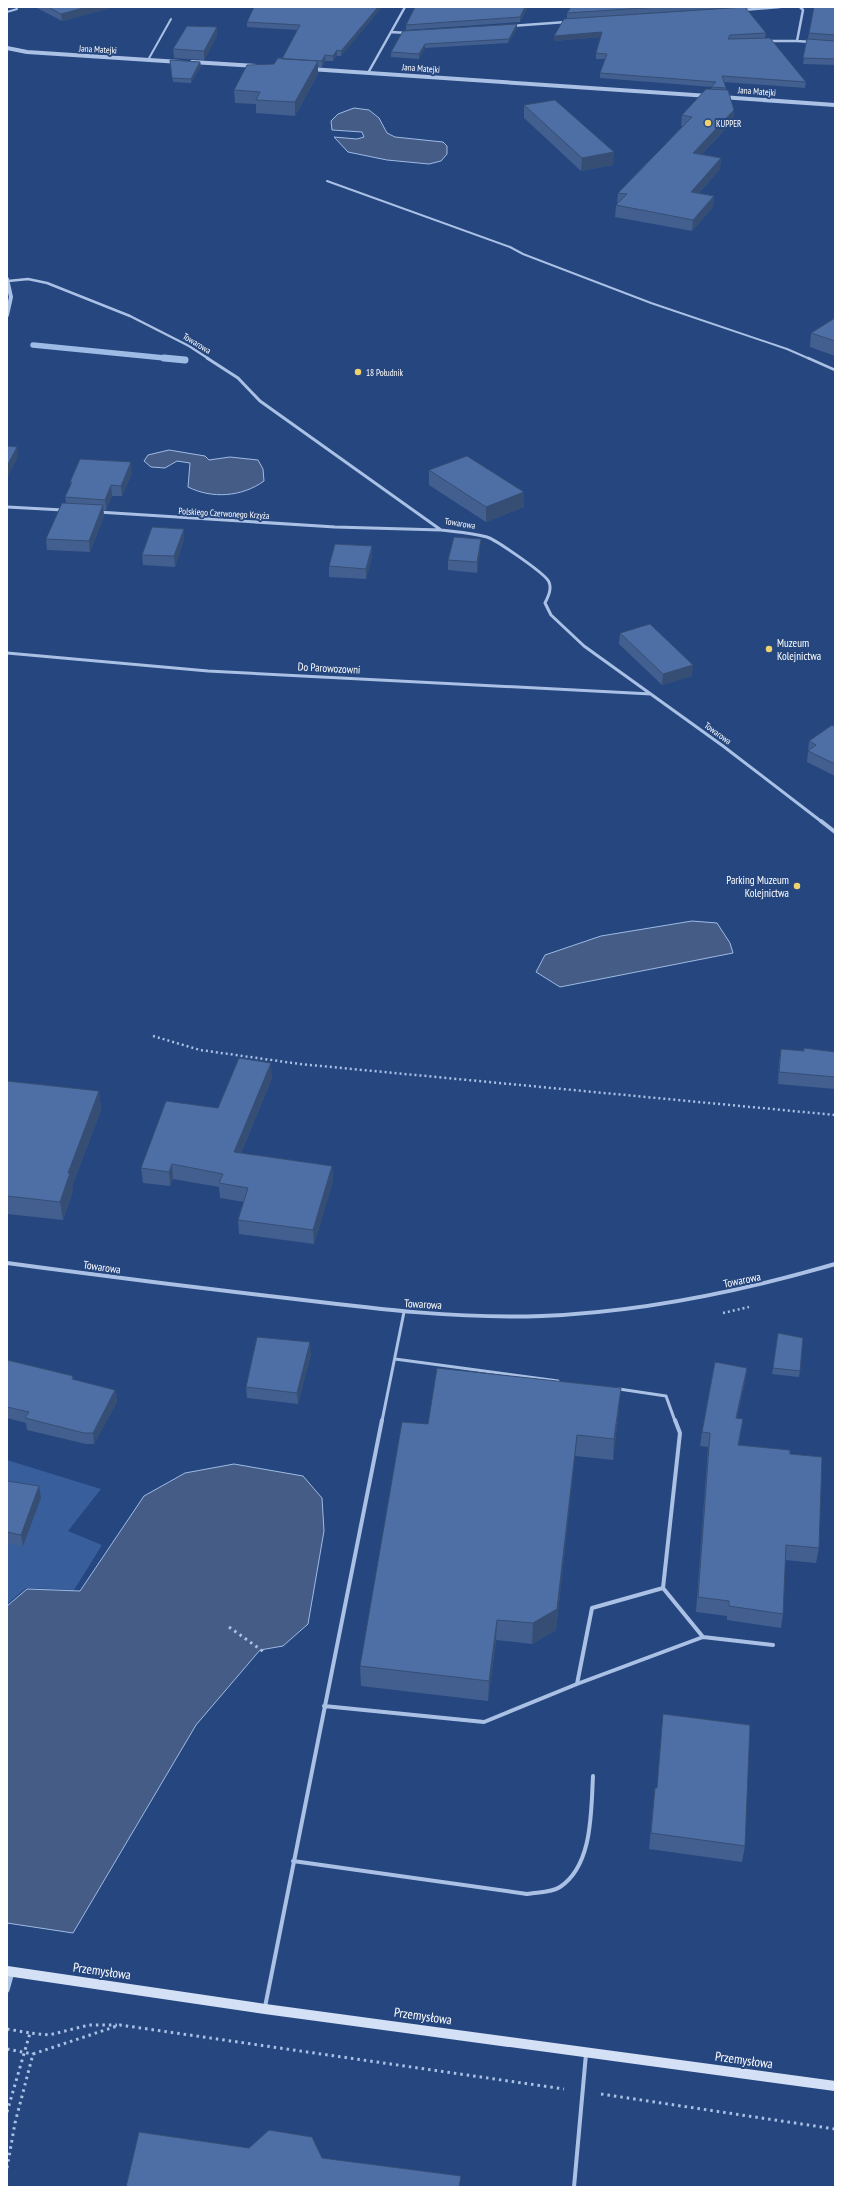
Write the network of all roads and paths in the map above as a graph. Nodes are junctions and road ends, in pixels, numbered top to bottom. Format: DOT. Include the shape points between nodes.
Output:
graph roads {
  1 [pos="405,7"];
  2 [pos="780,7"];
  3 [pos="800,7"];
  4 [pos="17,9"];
  5 [pos="741,10"];
  6 [pos="7,12"];
  7 [pos="172,19"];
  8 [pos="569,22"];
  9 [pos="507,26"];
  10 [pos="391,32"];
  11 [pos="413,33"];
  12 [pos="765,41"];
  13 [pos="797,41"];
  14 [pos="812,42"];
  15 [pos="7,48"];
  16 [pos="148,60"];
  17 [pos="258,66"];
  18 [pos="305,69"];
  19 [pos="368,72"];
  20 [pos="835,105"];
  21 [pos="327,182"];
  22 [pos="8,280"];
  23 [pos="7,315"];
  24 [pos="835,370"];
  25 [pos="7,506"];
  26 [pos="70,510"];
  27 [pos="93,512"];
  28 [pos="441,530"];
  29 [pos="7,654"];
  30 [pos="651,694"];
  31 [pos="835,832"];
  32 [pos="153,1036"];
  33 [pos="835,1115"];
  34 [pos="7,1263"];
  35 [pos="835,1264"];
  36 [pos="404,1312"];
  37 [pos="395,1358"];
  38 [pos="565,1382"];
  39 [pos="612,1388"];
  40 [pos="663,1588"];
  41 [pos="229,1627"];
  42 [pos="703,1636"];
  43 [pos="773,1645"];
  44 [pos="264,1652"];
  45 [pos="577,1684"];
  46 [pos="324,1706"];
  47 [pos="593,1776"];
  48 [pos="293,1861"];
  49 [pos="10,1971"];
  50 [pos="7,1990"];
  51 [pos="265,2009"];
  52 [pos="120,2025"];
  53 [pos="7,2029"];
  54 [pos="30,2033"];
  55 [pos="7,2050"];
  56 [pos="25,2052"];
  57 [pos="586,2052"];
  58 [pos="33,2054"];
  59 [pos="835,2086"];
  60 [pos="582,2091"];
  61 [pos="7,2112"];
  62 [pos="835,2129"];
  63 [pos="7,2168"];
  64 [pos="574,2187"];
  1 -- 10 [label="street"];
  2 -- 5 [label="street"];
  3 -- 13 [label="street" via="803,10"];
  4 -- 6 [label="lane"];
  7 -- 16 [label="lane"];
  8 -- 9 [label="street"];
  10 -- 11 [label="street"];
  10 -- 19 [label="street"];
  12 -- 13 [label="street"];
  13 -- 14 [label="street"];
  15 -- 16 [label="street, Jana Matejki" via="27,52"];
  16 -- 17 [label="street, Jana Matejki"];
  18 -- 19 [label="street, Jana Matejki"];
  19 -- 20 [label="street, Jana Matejki"];
  21 -- 24 [label="lane" via="510,247 522,254 650,303 787,349"];
  22 -- 23 [label="street" via="11,297"];
  22 -- 28 [label="street, Towarowa" via="28,279 70,290 130,316 189,346 238,378 260,401"];
  25 -- 26 [label="street"];
  27 -- 28 [label="street, Polskiego Czerwonego Krzyża" via="335,527"];
  28 -- 30 [label="street, Towarowa" via="489,538 543,574 551,586 545,603 551,615 584,646"];
  29 -- 30 [label="street, Do Parowozowni" via="208,671"];
  30 -- 31 [label="street, Towarowa"];
  32 -- 33 [label="path" via="200,1050 300,1064"];
  34 -- 36 [label="street, Towarowa" via="133,1281"];
  35 -- 36 [label="street, Towarowa" via="787,1279 632,1308 499,1317"];
  36 -- 37 [label="lane"];
  37 -- 38 [label="lane"];
  37 -- 46 [label="lane"];
  39 -- 40 [label="lane" via="666,1396 680,1433"];
  40 -- 42 [label="lane"];
  40 -- 45 [label="lane" via="592,1608"];
  41 -- 44 [label="path"];
  42 -- 43 [label="lane"];
  42 -- 45 [label="lane"];
  45 -- 46 [label="lane" via="484,1722"];
  46 -- 48 [label="lane"];
  47 -- 48 [label="lane" via="588,1837 577,1869 560,1887 527,1894"];
  48 -- 51 [label="lane"];
  49 -- 50 [label="street"];
  49 -- 51 [label="main road, Przemysłowa"];
  51 -- 57 [label="main road, Przemysłowa"];
  52 -- 54 [label="path" via="89,2024 48,2035"];
  52 -- 58 [label="path"];
  52 -- 60 [label="path"];
  53 -- 54 [label="path"];
  54 -- 56 [label="path"];
  55 -- 56 [label="path"];
  56 -- 58 [label="path"];
  56 -- 61 [label="path"];
  57 -- 59 [label="main road, Przemysłowa"];
  57 -- 60 [label="lane"];
  58 -- 63 [label="path" via="14,2123"];
  60 -- 62 [label="path"];
  60 -- 64 [label="lane"];
}
